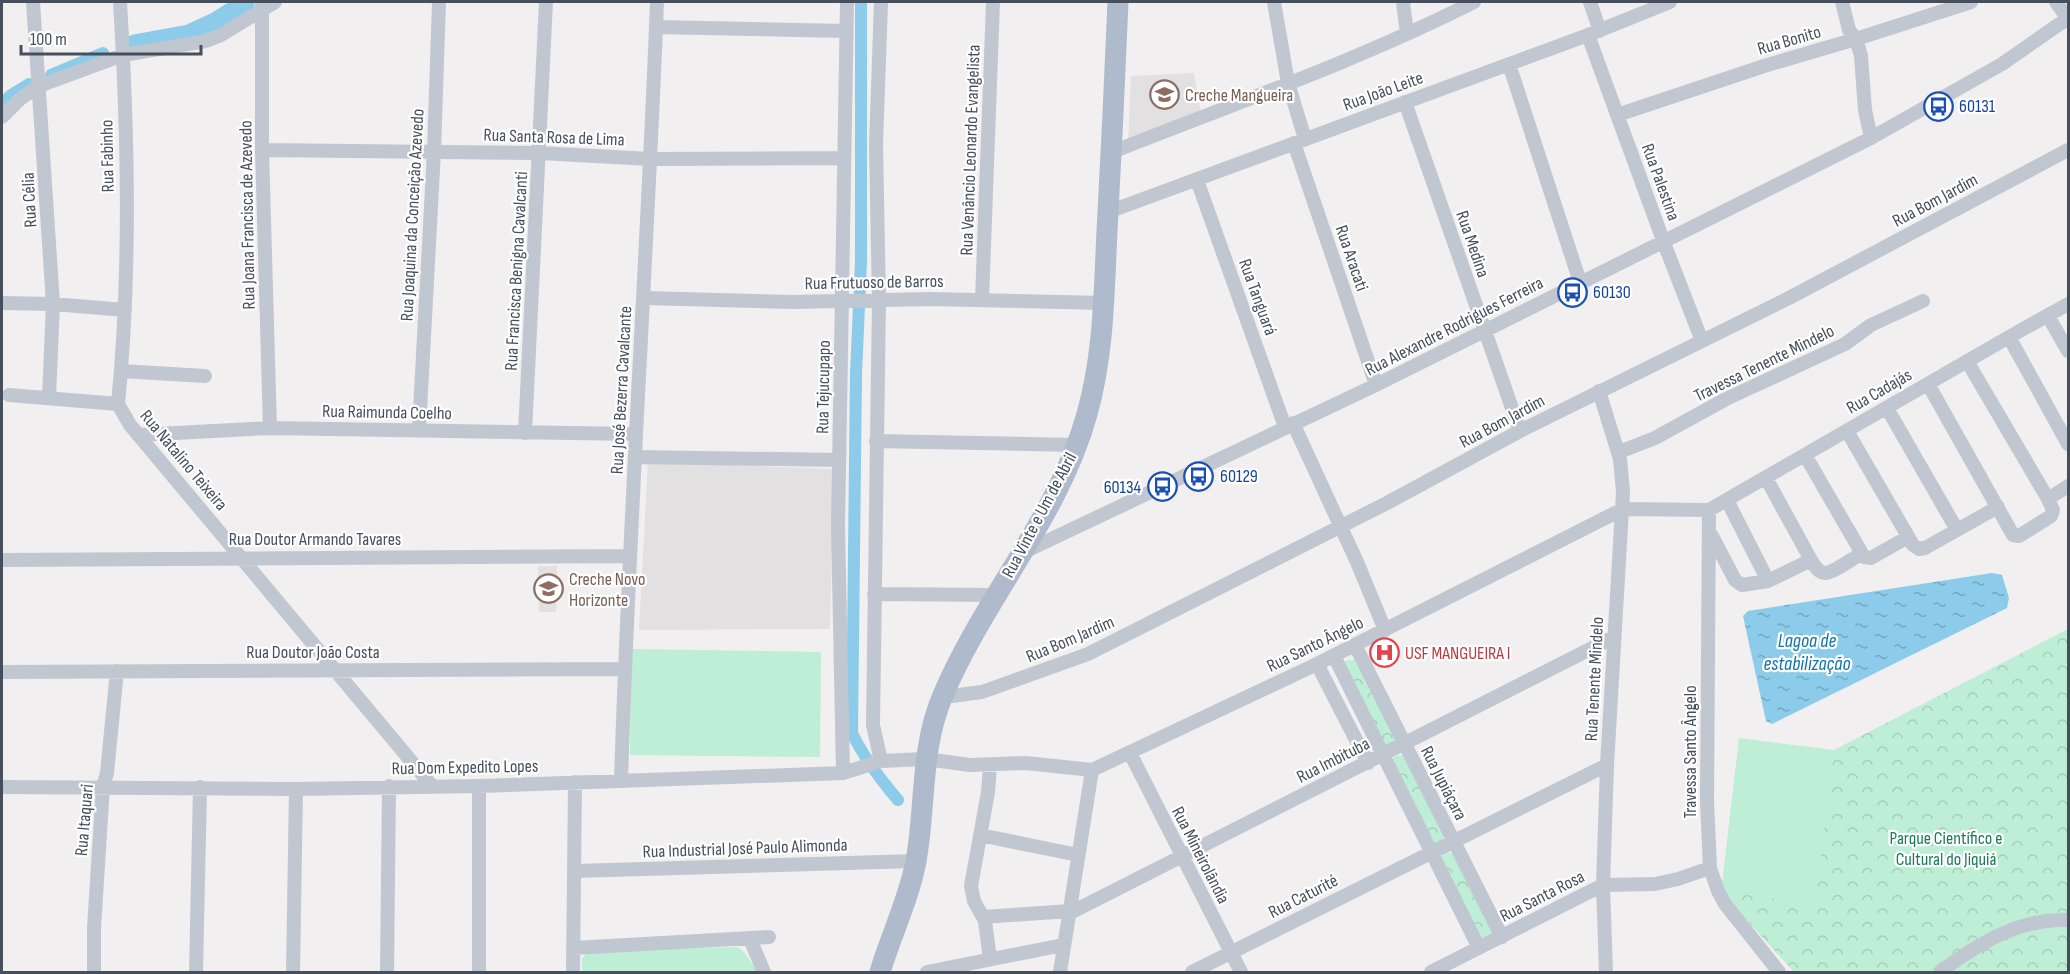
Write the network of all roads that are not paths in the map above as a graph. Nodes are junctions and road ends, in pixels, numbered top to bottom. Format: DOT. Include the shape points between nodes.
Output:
graph roads {
  1 [pos="33,2"];
  2 [pos="120,2"];
  3 [pos="275,2"];
  4 [pos="439,2"];
  5 [pos="546,2"];
  6 [pos="657,2"];
  7 [pos="847,2"];
  8 [pos="881,2"];
  9 [pos="993,2"];
  10 [pos="1118,2"];
  11 [pos="1274,2"];
  12 [pos="1403,2"];
  13 [pos="1473,2"];
  14 [pos="1590,2"];
  15 [pos="1670,2"];
  16 [pos="1842,2"];
  17 [pos="1971,2"];
  18 [pos="2056,2"];
  19 [pos="262,6"];
  20 [pos="1641,7"];
  21 [pos="2068,19"];
  22 [pos="656,27"];
  23 [pos="846,32"];
  24 [pos="1594,33"];
  25 [pos="1407,34"];
  26 [pos="1856,39"];
  27 [pos="123,55"];
  28 [pos="1509,64"];
  29 [pos="1288,83"];
  30 [pos="39,86"];
  31 [pos="1405,102"];
  32 [pos="1617,115"];
  33 [pos="2,117"];
  34 [pos="1870,138"];
  35 [pos="1299,141"];
  36 [pos="262,150"];
  37 [pos="2068,150"];
  38 [pos="434,151"];
  39 [pos="1112,152"];
  40 [pos="540,153"];
  41 [pos="844,158"];
  42 [pos="650,159"];
  43 [pos="1197,180"];
  44 [pos="1108,212"];
  45 [pos="1664,243"];
  46 [pos="1580,282"];
  47 [pos="644,298"];
  48 [pos="875,300"];
  49 [pos="982,300"];
  50 [pos="1923,300"];
  51 [pos="846,301"];
  52 [pos="2,303"];
  53 [pos="1104,303"];
  54 [pos="53,304"];
  55 [pos="2068,304"];
  56 [pos="125,310"];
  57 [pos="2048,316"];
  58 [pos="1484,330"];
  59 [pos="2009,337"];
  60 [pos="1702,341"];
  61 [pos="2068,351"];
  62 [pos="1967,361"];
  63 [pos="121,370"];
  64 [pos="205,376"];
  65 [pos="1928,384"];
  66 [pos="1376,385"];
  67 [pos="1599,391"];
  68 [pos="9,395"];
  69 [pos="49,397"];
  70 [pos="118,404"];
  71 [pos="1887,408"];
  72 [pos="1289,425"];
  73 [pos="270,428"];
  74 [pos="419,429"];
  75 [pos="1520,431"];
  76 [pos="1847,431"];
  77 [pos="525,434"];
  78 [pos="636,434"];
  79 [pos="138,435"];
  80 [pos="876,441"];
  81 [pos="1077,444"];
  82 [pos="2068,444"];
  83 [pos="1618,452"];
  84 [pos="1805,455"];
  85 [pos="635,457"];
  86 [pos="839,460"];
  87 [pos="1766,477"];
  88 [pos="2068,486"];
  89 [pos="2048,499"];
  90 [pos="1727,500"];
  91 [pos="1998,507"];
  92 [pos="1047,508"];
  93 [pos="1623,508"];
  94 [pos="1709,510"];
  95 [pos="1340,526"];
  96 [pos="1957,530"];
  97 [pos="1070,531"];
  98 [pos="1710,532"];
  99 [pos="1908,537"];
  100 [pos="1019,554"];
  101 [pos="629,556"];
  102 [pos="1863,556"];
  103 [pos="243,558"];
  104 [pos="2,560"];
  105 [pos="1810,560"];
  106 [pos="1768,581"];
  107 [pos="874,594"];
  108 [pos="997,595"];
  109 [pos="1385,630"];
  110 [pos="1614,638"];
  111 [pos="1355,645"];
  112 [pos="1334,656"];
  113 [pos="1317,664"];
  114 [pos="624,669"];
  115 [pos="337,670"];
  116 [pos="117,671"];
  117 [pos="2,672"];
  118 [pos="944,693"];
  119 [pos="1404,744"];
  120 [pos="1130,753"];
  121 [pos="1383,755"];
  122 [pos="926,759"];
  123 [pos="879,762"];
  124 [pos="1368,763"];
  125 [pos="1607,765"];
  126 [pos="990,766"];
  127 [pos="1092,770"];
  128 [pos="843,772"];
  129 [pos="621,780"];
  130 [pos="574,782"];
  131 [pos="103,786"];
  132 [pos="389,786"];
  133 [pos="432,786"];
  134 [pos="479,786"];
  135 [pos="2,787"];
  136 [pos="200,787"];
  137 [pos="296,789"];
  138 [pos="980,835"];
  139 [pos="1453,840"];
  140 [pos="1431,852"];
  141 [pos="1078,855"];
  142 [pos="1182,857"];
  143 [pos="916,861"];
  144 [pos="1710,868"];
  145 [pos="575,871"];
  146 [pos="1603,885"];
  147 [pos="1069,912"];
  148 [pos="983,917"];
  149 [pos="2068,920"];
  150 [pos="1502,937"];
  151 [pos="769,938"];
  152 [pos="750,939"];
  153 [pos="1063,945"];
  154 [pos="573,948"];
  155 [pos="1479,948"];
  156 [pos="1231,953"];
  157 [pos="990,959"];
  158 [pos="94,972"];
  159 [pos="196,972"];
  160 [pos="293,972"];
  161 [pos="387,972"];
  162 [pos="479,972"];
  163 [pos="573,972"];
  164 [pos="764,972"];
  165 [pos="880,972"];
  166 [pos="927,972"];
  167 [pos="1060,972"];
  168 [pos="1192,972"];
  169 [pos="1241,972"];
  170 [pos="1431,972"];
  171 [pos="1606,972"];
  172 [pos="1779,972"];
  173 [pos="1940,972"];
  1 -- 30 [label="street, Rua Célia"];
  2 -- 27 [label="street, Rua Fabinho"];
  3 -- 19 [label="street"];
  4 -- 38 [label="street, Rua Joaquina da Conceição Azevedo"];
  5 -- 40 [label="street, Rua Francisca Benigna Cavalcanti"];
  6 -- 22 [label="street, Rua José Bezerra Cavalcante"];
  7 -- 23 [label="street, Rua Tejucupapo"];
  8 -- 48 [label="street"];
  9 -- 49 [label="street, Rua Venâncio Leonardo Evangelista"];
  10 -- 39 [label="main road, Rua Vinte e Um de Abril"];
  11 -- 29 [label="street, Rua Aracati"];
  12 -- 25 [label="street"];
  13 -- 25 [label="street"];
  14 -- 24 [label="street, Rua Palestina"];
  15 -- 20 [label="street, Rua João Leite"];
  16 -- 26 [label="street" via="1849,30"];
  17 -- 26 [label="street, Rua Bonito"];
  18 -- 21 [label="street"];
  19 -- 27 [label="street" via="206,41"];
  19 -- 36 [label="street, Rua Joana Francisca de Azevedo"];
  20 -- 24 [label="street, Rua João Leite"];
  21 -- 34 [label="street, Rua Alexandre Rodrigues Ferreira" via="2002,64"];
  22 -- 23 [label="street"];
  22 -- 42 [label="street, Rua José Bezerra Cavalcante"];
  23 -- 41 [label="street, Rua Tejucupapo"];
  24 -- 28 [label="street, Rua João Leite"];
  24 -- 32 [label="street, Rua Palestina"];
  25 -- 29 [label="street"];
  26 -- 32 [label="street, Rua Bonito"];
  26 -- 34 [label="street"];
  27 -- 30 [label="street"];
  27 -- 56 [label="street, Rua Fabinho"];
  28 -- 31 [label="street, Rua João Leite"];
  28 -- 46 [label="street"];
  29 -- 35 [label="street, Rua Aracati"];
  29 -- 39 [label="street"];
  30 -- 33 [label="street"];
  30 -- 54 [label="street, Rua Célia"];
  31 -- 35 [label="street, Rua João Leite"];
  31 -- 58 [label="street, Rua Medina"];
  32 -- 45 [label="street, Rua Palestina"];
  34 -- 45 [label="street, Rua Alexandre Rodrigues Ferreira"];
  35 -- 43 [label="street, Rua João Leite"];
  35 -- 66 [label="street, Rua Aracati"];
  36 -- 38 [label="street, Rua Santa Rosa de Lima"];
  36 -- 73 [label="street, Rua Joana Francisca de Azevedo"];
  37 -- 60 [label="street, Rua Bom Jardim"];
  38 -- 40 [label="street, Rua Santa Rosa de Lima"];
  38 -- 74 [label="street, Rua Joaquina da Conceição Azevedo"];
  39 -- 44 [label="main road, Rua Vinte e Um de Abril"];
  40 -- 42 [label="street, Rua Santa Rosa de Lima"];
  40 -- 77 [label="street, Rua Francisca Benigna Cavalcanti"];
  41 -- 42 [label="street, Rua Santa Rosa de Lima"];
  41 -- 51 [label="street, Rua Tejucupapo"];
  42 -- 47 [label="street, Rua José Bezerra Cavalcante"];
  43 -- 44 [label="street, Rua João Leite"];
  43 -- 72 [label="street, Rua Tanguará"];
  44 -- 53 [label="main road, Rua Vinte e Um de Abril"];
  45 -- 46 [label="street, Rua Alexandre Rodrigues Ferreira"];
  45 -- 60 [label="street, Rua Palestina"];
  46 -- 58 [label="street, Rua Alexandre Rodrigues Ferreira"];
  47 -- 51 [label="street, Rua Frutuoso de Barros"];
  47 -- 78 [label="street, Rua José Bezerra Cavalcante"];
  48 -- 49 [label="street, Rua Frutuoso de Barros"];
  48 -- 51 [label="street, Rua Frutuoso de Barros"];
  48 -- 80 [label="street"];
  49 -- 53 [label="street, Rua Frutuoso de Barros"];
  50 -- 83 [label="street, Travessa Tenente Mindelo" via="1871,325 1845,344 1726,399 1674,429"];
  51 -- 86 [label="street, Rua Tejucupapo"];
  52 -- 54 [label="street"];
  53 -- 81 [label="main road, Rua Vinte e Um de Abril" via="1098,367"];
  54 -- 56 [label="street"];
  54 -- 69 [label="street, Rua Célia"];
  55 -- 57 [label="street, Rua Cadajás"];
  56 -- 63 [label="street, Rua Fabinho"];
  57 -- 59 [label="street, Rua Cadajás"];
  57 -- 61 [label="street"];
  58 -- 66 [label="street, Rua Alexandre Rodrigues Ferreira"];
  58 -- 75 [label="street, Rua Medina"];
  59 -- 62 [label="street, Rua Cadajás"];
  59 -- 82 [label="street"];
  60 -- 67 [label="street, Rua Bom Jardim"];
  62 -- 65 [label="street, Rua Cadajás"];
  62 -- 89 [label="street"];
  63 -- 64 [label="street"];
  63 -- 70 [label="street, Rua Fabinho"];
  65 -- 71 [label="street, Rua Cadajás"];
  65 -- 91 [label="street"];
  66 -- 72 [label="street, Rua Alexandre Rodrigues Ferreira"];
  67 -- 75 [label="street, Rua Bom Jardim"];
  67 -- 83 [label="street, Rua Tenente Mindelo"];
  68 -- 69 [label="street"];
  69 -- 70 [label="street"];
  70 -- 79 [label="street, Rua Natalino Teixeira"];
  71 -- 76 [label="street, Rua Cadajás"];
  71 -- 96 [label="street"];
  72 -- 95 [label="street, Rua Tanguará"];
  72 -- 97 [label="street, Rua Alexandre Rodrigues Ferreira"];
  73 -- 74 [label="street, Rua Raimunda Coelho"];
  73 -- 79 [label="street, Rua Raimunda Coelho"];
  74 -- 77 [label="street, Rua Raimunda Coelho"];
  75 -- 95 [label="street, Rua Bom Jardim"];
  76 -- 84 [label="street, Rua Cadajás"];
  76 -- 99 [label="street"];
  77 -- 78 [label="street, Rua Raimunda Coelho"];
  78 -- 85 [label="street, Rua José Bezerra Cavalcante"];
  79 -- 103 [label="street, Rua Natalino Teixeira"];
  80 -- 81 [label="street"];
  80 -- 107 [label="street"];
  81 -- 92 [label="main road, Rua Vinte e Um de Abril"];
  83 -- 93 [label="street, Rua Tenente Mindelo"];
  84 -- 87 [label="street, Rua Cadajás"];
  84 -- 102 [label="street"];
  85 -- 86 [label="street"];
  85 -- 101 [label="street, Rua José Bezerra Cavalcante"];
  86 -- 128 [label="street, Rua Tejucupapo"];
  87 -- 90 [label="street, Rua Cadajás"];
  87 -- 105 [label="street"];
  88 -- 89 [label="street"];
  89 -- 91 [label="street" via="2053,510 2051,516 2019,536 2013,535"];
  90 -- 94 [label="street, Rua Cadajás"];
  90 -- 106 [label="street"];
  91 -- 96 [label="street"];
  92 -- 97 [label="street" via="1050,525 1056,530"];
  92 -- 100 [label="main road, Rua Vinte e Um de Abril"];
  93 -- 94 [label="street, Rua Santo Ângelo"];
  93 -- 109 [label="street, Rua Santo Ângelo"];
  93 -- 110 [label="street, Rua Tenente Mindelo"];
  94 -- 98 [label="street, Travessa Santo Ângelo"];
  95 -- 109 [label="street, Rua Tanguará"];
  95 -- 118 [label="street, Rua Bom Jardim" via="1088,654 982,692 952,696"];
  96 -- 99 [label="street" via="1922,549 1916,548"];
  97 -- 100 [label="street, Rua Alexandre Rodrigues Ferreira"];
  98 -- 106 [label="street" via="1738,583 1748,586"];
  98 -- 144 [label="street, Travessa Santo Ângelo"];
  99 -- 102 [label="street" via="1871,558"];
  100 -- 108 [label="main road, Rua Vinte e Um de Abril"];
  101 -- 103 [label="street, Rua Doutor Armando Tavares"];
  101 -- 114 [label="street, Rua José Bezerra Cavalcante"];
  102 -- 105 [label="street" via="1825,573"];
  103 -- 104 [label="street, Rua Doutor Armando Tavares"];
  103 -- 115 [label="street, Rua Natalino Teixeira"];
  105 -- 106 [label="street"];
  107 -- 108 [label="street"];
  107 -- 123 [label="street" via="873,725"];
  108 -- 118 [label="main road, Rua Vinte e Um de Abril"];
  109 -- 111 [label="street, Rua Santo Ângelo"];
  110 -- 119 [label="street, Rua Imbituba"];
  110 -- 125 [label="street, Rua Tenente Mindelo"];
  111 -- 112 [label="street, Rua Santo Ângelo"];
  111 -- 119 [label="street, Rua Jupiáçara"];
  112 -- 113 [label="street, Rua Santo Ângelo"];
  112 -- 121 [label="street"];
  113 -- 120 [label="street, Rua Santo Ângelo"];
  113 -- 124 [label="street"];
  114 -- 115 [label="street, Rua Doutor João Costa"];
  114 -- 129 [label="street, Rua José Bezerra Cavalcante"];
  115 -- 116 [label="street, Rua Doutor João Costa"];
  115 -- 133 [label="street, Rua Natalino Teixeira"];
  116 -- 117 [label="street, Rua Doutor João Costa"];
  116 -- 131 [label="street, Rua Itaquari"];
  118 -- 122 [label="main road, Rua Vinte e Um de Abril"];
  119 -- 121 [label="street, Rua Imbituba"];
  119 -- 139 [label="street, Rua Jupiáçara"];
  120 -- 127 [label="street, Rua Santo Ângelo"];
  120 -- 142 [label="street, Rua Mineirolândia"];
  121 -- 124 [label="street, Rua Imbituba"];
  121 -- 140 [label="street"];
  122 -- 123 [label="street, Rua Dom Expedito Lopes"];
  122 -- 126 [label="street, Rua Santo Ângelo"];
  122 -- 143 [label="main road, Rua Vinte e Um de Abril"];
  123 -- 128 [label="street, Rua Dom Expedito Lopes"];
  124 -- 142 [label="street, Rua Imbituba"];
  125 -- 139 [label="street"];
  125 -- 146 [label="street, Rua Tenente Mindelo"];
  126 -- 127 [label="street, Rua Santo Ângelo" via="1026,764"];
  126 -- 138 [label="street"];
  127 -- 141 [label="street"];
  128 -- 129 [label="street, Rua Dom Expedito Lopes"];
  129 -- 130 [label="street, Rua Dom Expedito Lopes"];
  130 -- 134 [label="street, Rua Dom Expedito Lopes"];
  130 -- 145 [label="street"];
  131 -- 135 [label="street, Rua Dom Expedito Lopes"];
  131 -- 136 [label="street, Rua Dom Expedito Lopes"];
  131 -- 158 [label="street, Rua Itaquari"];
  132 -- 133 [label="street, Rua Dom Expedito Lopes"];
  132 -- 137 [label="street, Rua Dom Expedito Lopes"];
  132 -- 161 [label="street"];
  133 -- 134 [label="street, Rua Dom Expedito Lopes"];
  134 -- 162 [label="street"];
  136 -- 137 [label="street, Rua Dom Expedito Lopes"];
  136 -- 159 [label="street"];
  137 -- 160 [label="street"];
  138 -- 141 [label="street"];
  138 -- 148 [label="street" via="971,886"];
  139 -- 140 [label="street, Rua Caturité"];
  139 -- 150 [label="street, Rua Jupiáçara"];
  140 -- 155 [label="street"];
  140 -- 156 [label="street, Rua Caturité"];
  141 -- 147 [label="street"];
  142 -- 147 [label="street, Rua Imbituba"];
  142 -- 156 [label="street, Rua Mineirolândia"];
  143 -- 145 [label="street, Rua Industrial José Paulo Alimonda"];
  143 -- 165 [label="main road, Rua Vinte e Um de Abril"];
  144 -- 146 [label="street, Rua Santa Rosa" via="1655,884"];
  144 -- 172 [label="street, Travessa Santo Ângelo" via="1725,904"];
  145 -- 154 [label="street"];
  146 -- 150 [label="street, Rua Santa Rosa"];
  146 -- 171 [label="street, Rua Tenente Mindelo"];
  147 -- 148 [label="street"];
  147 -- 153 [label="street"];
  148 -- 157 [label="street"];
  149 -- 173 [label="street" via="2009,930"];
  150 -- 155 [label="street, Rua Santa Rosa"];
  151 -- 152 [label="street"];
  152 -- 154 [label="street"];
  152 -- 164 [label="street"];
  153 -- 157 [label="street"];
  153 -- 167 [label="street"];
  154 -- 163 [label="street"];
  155 -- 170 [label="street, Rua Santa Rosa"];
  156 -- 168 [label="street, Rua Caturité"];
  156 -- 169 [label="street, Rua Mineirolândia"];
  157 -- 166 [label="street"];
}
